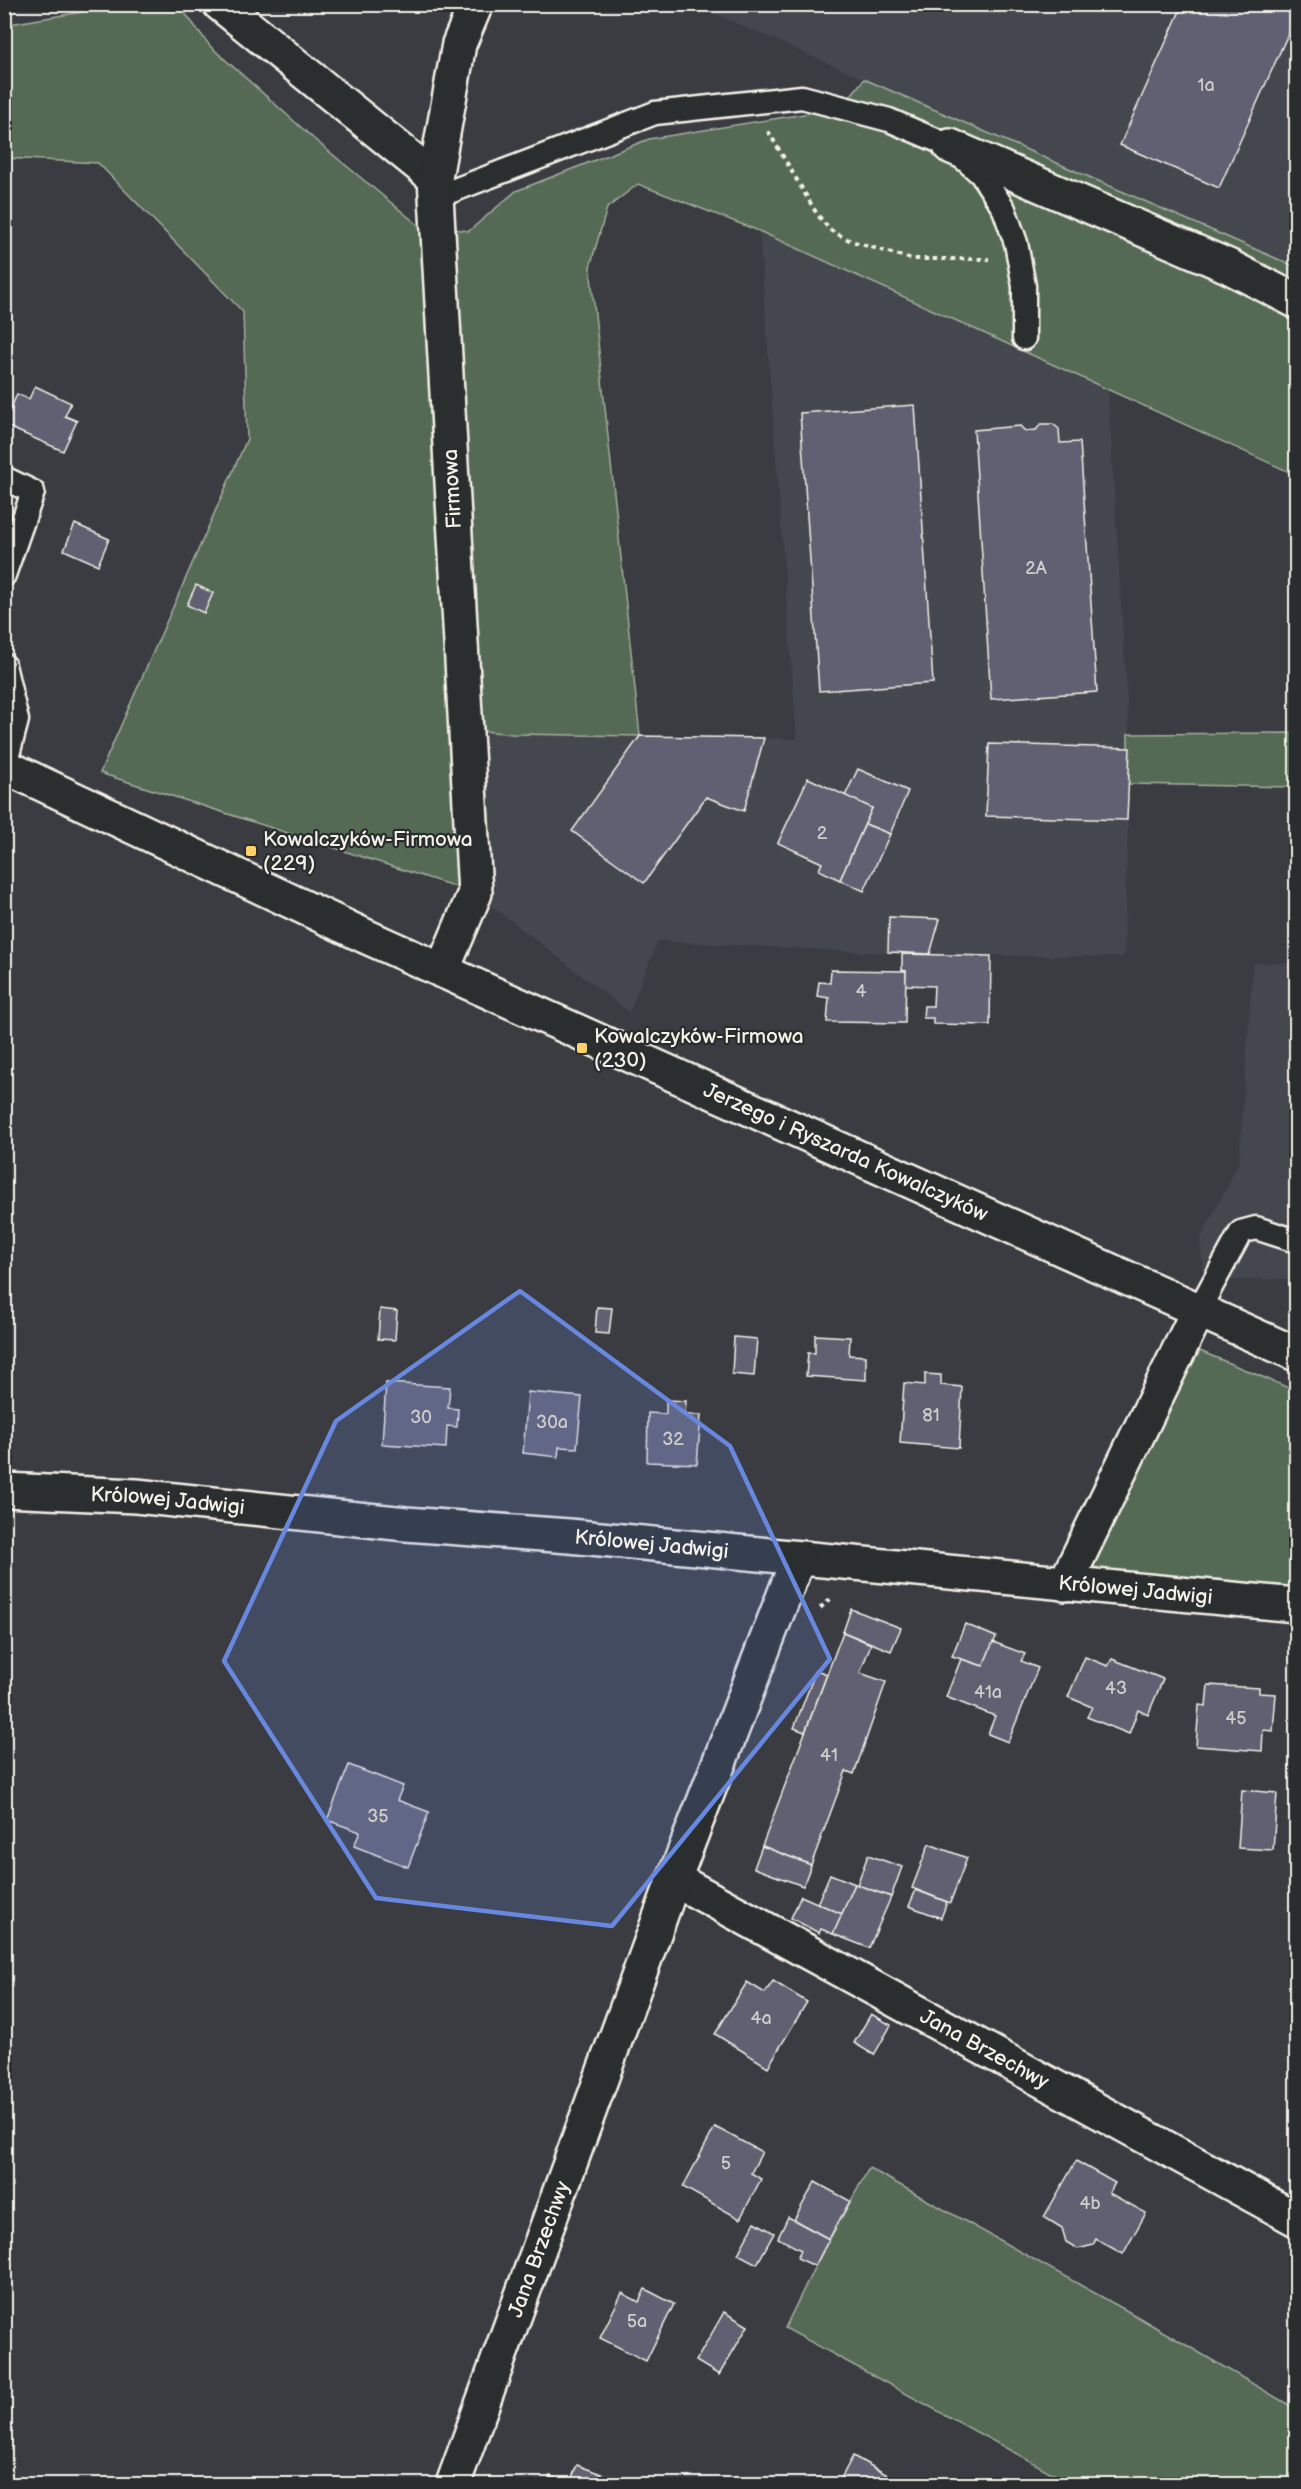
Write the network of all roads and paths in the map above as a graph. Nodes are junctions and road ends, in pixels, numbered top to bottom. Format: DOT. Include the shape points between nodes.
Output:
graph roads {
  1 [pos="220,4"];
  2 [pos="476,4"];
  3 [pos="751,102"];
  4 [pos="950,146"];
  5 [pos="436,186"];
  6 [pos="1018,258"];
  7 [pos="1296,301"];
  8 [pos="1024,338"];
  9 [pos="4,478"];
  10 [pos="4,575"];
  11 [pos="4,665"];
  12 [pos="5,766"];
  13 [pos="442,972"];
  14 [pos="1296,1241"];
  15 [pos="1198,1311"];
  16 [pos="1296,1354"];
  17 [pos="4,1490"];
  18 [pos="798,1559"];
  19 [pos="1065,1584"];
  20 [pos="836,1596"];
  21 [pos="1296,1605"];
  22 [pos="817,1612"];
  23 [pos="674,1879"];
  24 [pos="1296,2219"];
  25 [pos="453,2484"];
  1 -- 5 [label="street"];
  2 -- 5 [label="street, Firmowa" via="459,44"];
  3 -- 4 [label="lane" via="802,97 889,120"];
  3 -- 5 [label="lane" via="655,113 452,191"];
  3 -- 6 [label="path" via="830,230 851,241 912,259"];
  4 -- 6 [label="lane" via="981,174 1004,209"];
  4 -- 7 [label="street" via="1228,266"];
  5 -- 13 [label="street, Firmowa" via="475,893"];
  6 -- 8 [label="lane" via="1024,286"];
  9 -- 10 [label="lane" via="33,492"];
  11 -- 12 [label="lane" via="17,720"];
  12 -- 13 [label="street, Jerzego i Ryszarda Kowalczyków"];
  13 -- 15 [label="street, Jerzego i Ryszarda Kowalczyków"];
  14 -- 15 [label="lane" via="1256,1228 1241,1232"];
  15 -- 16 [label="street, Jerzego i Ryszarda Kowalczyków"];
  15 -- 19 [label="street"];
  17 -- 18 [label="street, Królowej Jadwigi" via="136,1496"];
  18 -- 19 [label="street, Królowej Jadwigi"];
  18 -- 23 [label="street, Jana Brzechwy"];
  19 -- 21 [label="street, Królowej Jadwigi"];
  20 -- 22 [label="path"];
  23 -- 24 [label="street, Jana Brzechwy"];
  23 -- 25 [label="street, Jana Brzechwy"];
}
